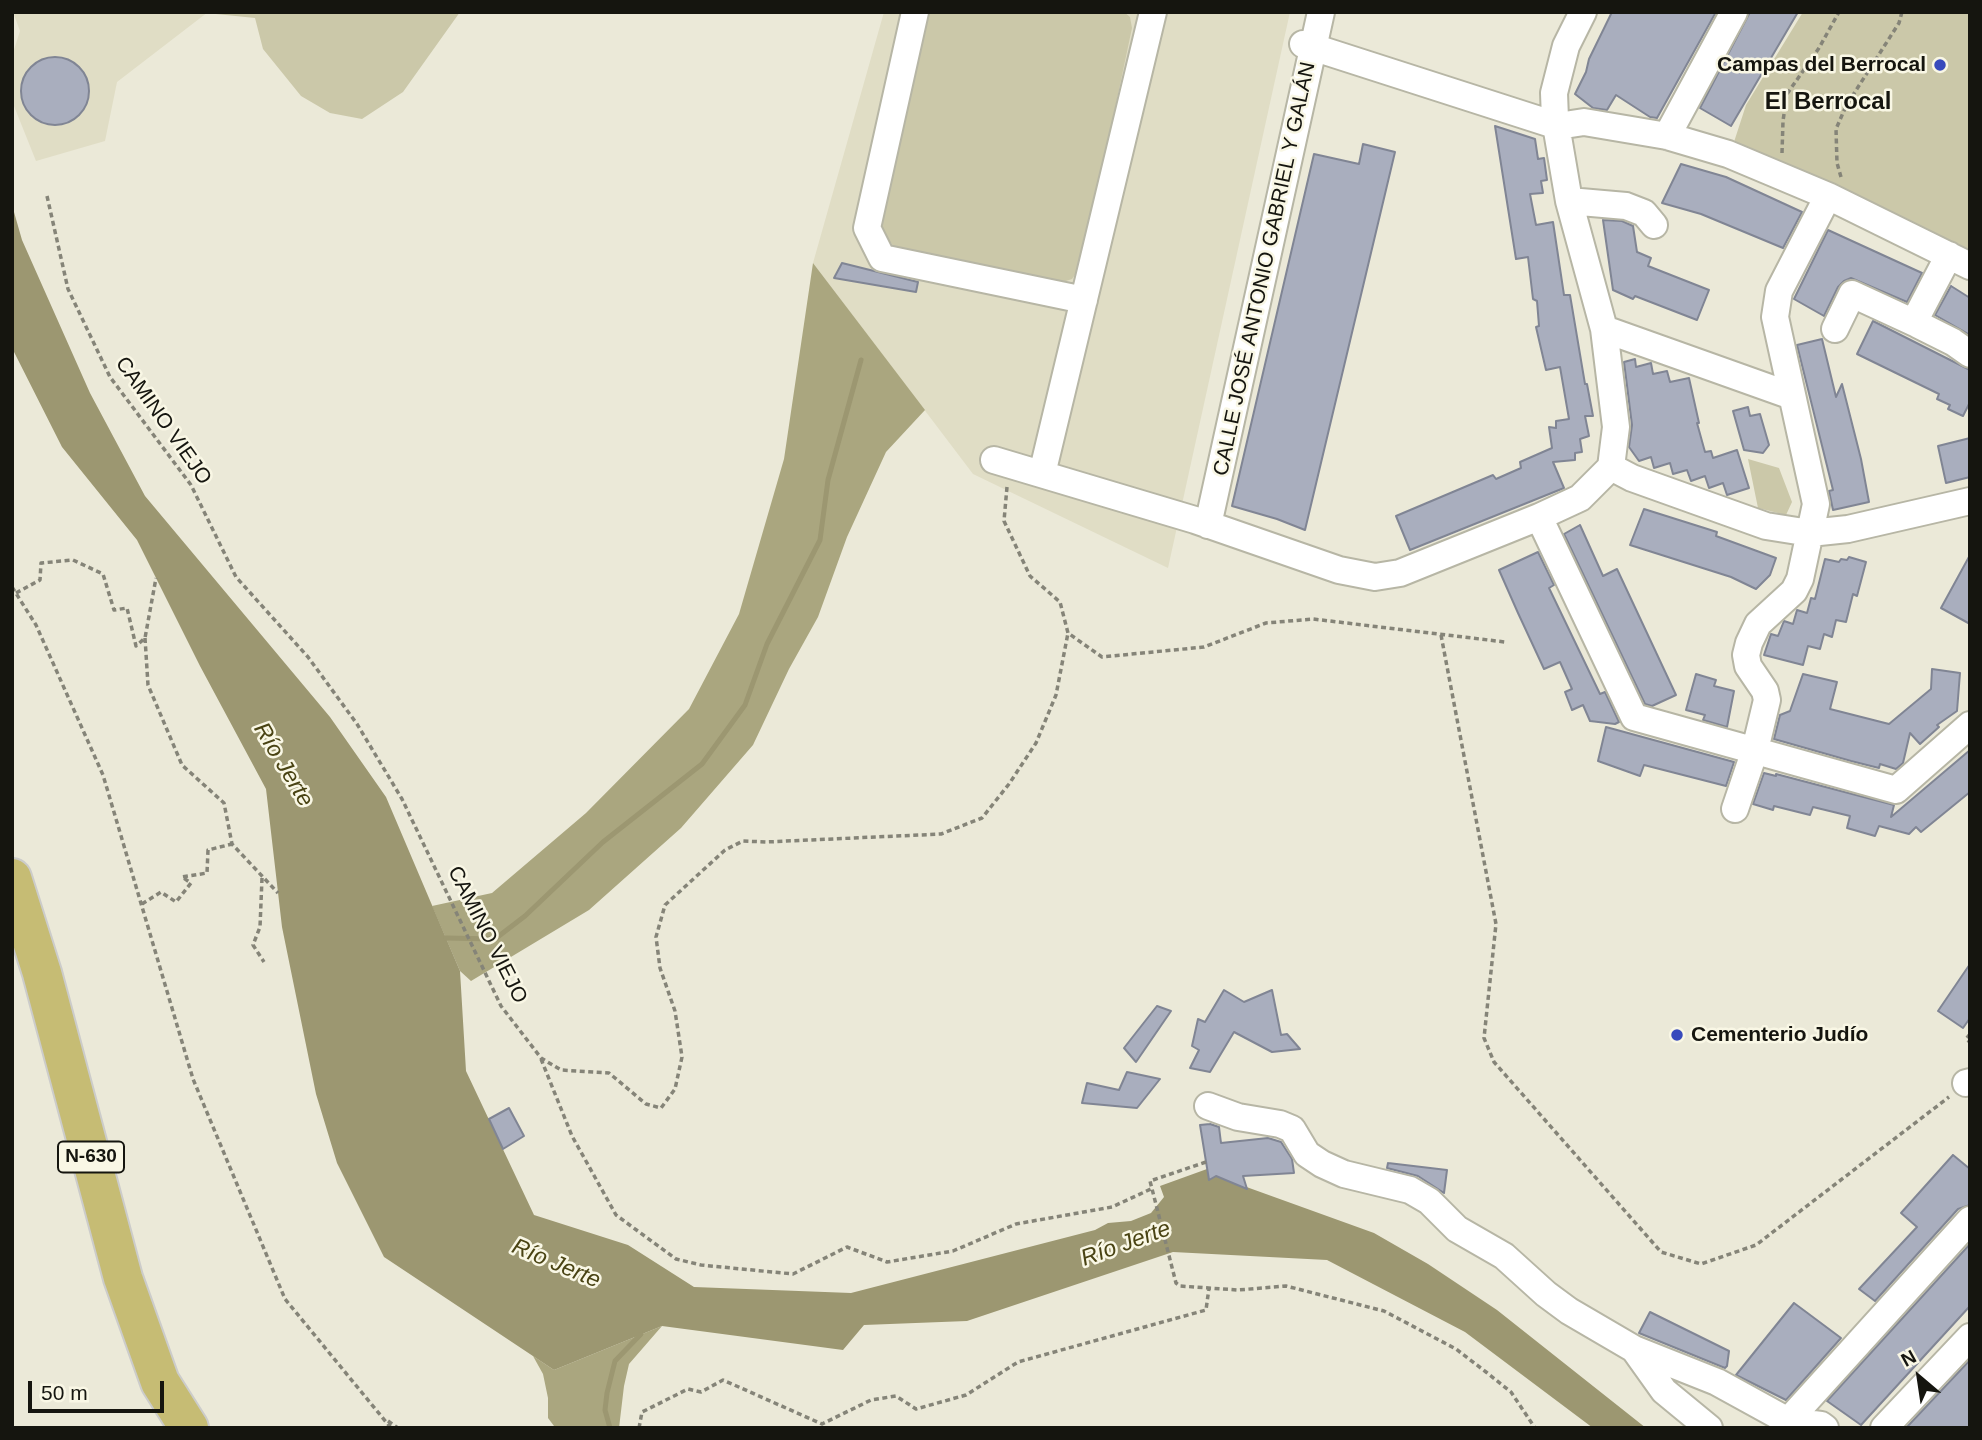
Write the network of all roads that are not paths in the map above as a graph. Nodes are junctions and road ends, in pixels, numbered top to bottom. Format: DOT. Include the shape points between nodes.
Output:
graph roads {
  1 [pos="915,12"];
  2 [pos="1153,12"];
  3 [pos="1310,12"];
  4 [pos="1321,12"];
  5 [pos="1583,12"];
  6 [pos="1734,12"];
  7 [pos="1309,46"];
  8 [pos="1554,93"];
  9 [pos="1513,111"];
  10 [pos="1584,122"];
  11 [pos="1558,126"];
  12 [pos="1667,136"];
  13 [pos="1570,201"];
  14 [pos="1838,201"];
  15 [pos="1654,225"];
  16 [pos="1959,260"];
  17 [pos="1084,300"];
  18 [pos="1914,322"];
  19 [pos="1604,329"];
  20 [pos="1835,329"];
  21 [pos="1970,354"];
  22 [pos="1792,396"];
  23 [pos="1001,462"];
  24 [pos="1611,467"];
  25 [pos="1042,474"];
  26 [pos="1970,501"];
  27 [pos="1539,517"];
  28 [pos="1202,522"];
  29 [pos="1810,533"];
  30 [pos="1970,724"];
  31 [pos="1755,750"];
  32 [pos="1735,809"];
  33 [pos="12,878"];
  34 [pos="1208,1106"];
  35 [pos="1970,1220"];
  36 [pos="1970,1337"];
  37 [pos="1634,1349"];
  38 [pos="1790,1425"];
  39 [pos="189,1428"];
  40 [pos="1709,1428"];
  41 [pos="1825,1428"];
  42 [pos="1884,1428"];
  1 -- 17 [label="street" via="867,228 881,258"];
  2 -- 17 [label="street"];
  3 -- 7 [label="street, CALLE JOSÉ ANTONIO GABRIEL Y GALÁN"];
  4 -- 7 [label="street, CALLE JOSÉ ANTONIO GABRIEL Y GALÁN"];
  5 -- 8 [label="street" via="1566,46"];
  6 -- 12 [label="street"];
  7 -- 9 [label="street"];
  7 -- 28 [label="street, CALLE JOSÉ ANTONIO GABRIEL Y GALÁN"];
  8 -- 9 [label="street"];
  8 -- 10 [label="street"];
  8 -- 11 [label="street"];
  9 -- 11 [label="street"];
  10 -- 11 [label="street"];
  10 -- 12 [label="street"];
  11 -- 13 [label="street"];
  12 -- 14 [label="street" via="1728,154"];
  13 -- 15 [label="street" via="1626,206 1644,213"];
  13 -- 19 [label="street"];
  14 -- 16 [label="street"];
  14 -- 22 [label="street" via="1779,291 1775,317"];
  16 -- 18 [label="street"];
  17 -- 25 [label="street"];
  18 -- 20 [label="street" via="1852,294"];
  18 -- 21 [label="street"];
  19 -- 22 [label="street"];
  19 -- 24 [label="street" via="1616,427"];
  22 -- 29 [label="street" via="1816,504"];
  23 -- 25 [label="street"];
  24 -- 27 [label="street" via="1580,498"];
  24 -- 29 [label="street" via="1766,526"];
  25 -- 28 [label="street"];
  26 -- 29 [label="street" via="1848,529"];
  27 -- 28 [label="street" via="1399,573 1375,577 1339,570"];
  27 -- 31 [label="street" via="1634,717"];
  29 -- 31 [label="street" via="1794,591 1758,624 1749,643 1748,666 1767,700"];
  30 -- 31 [label="street" via="1896,790"];
  31 -- 32 [label="street"];
  33 -- 39 [label="highway, N-630" via="42,972 123,1278 160,1382"];
  34 -- 37 [label="street" via="1292,1129 1307,1154 1322,1164 1420,1195 1457,1229 1504,1256 1569,1311"];
  35 -- 38 [label="street"];
  36 -- 42 [label="street"];
  37 -- 38 [label="street" via="1717,1382"];
  37 -- 40 [label="street" via="1664,1391"];
  38 -- 41 [label="street"];
}
